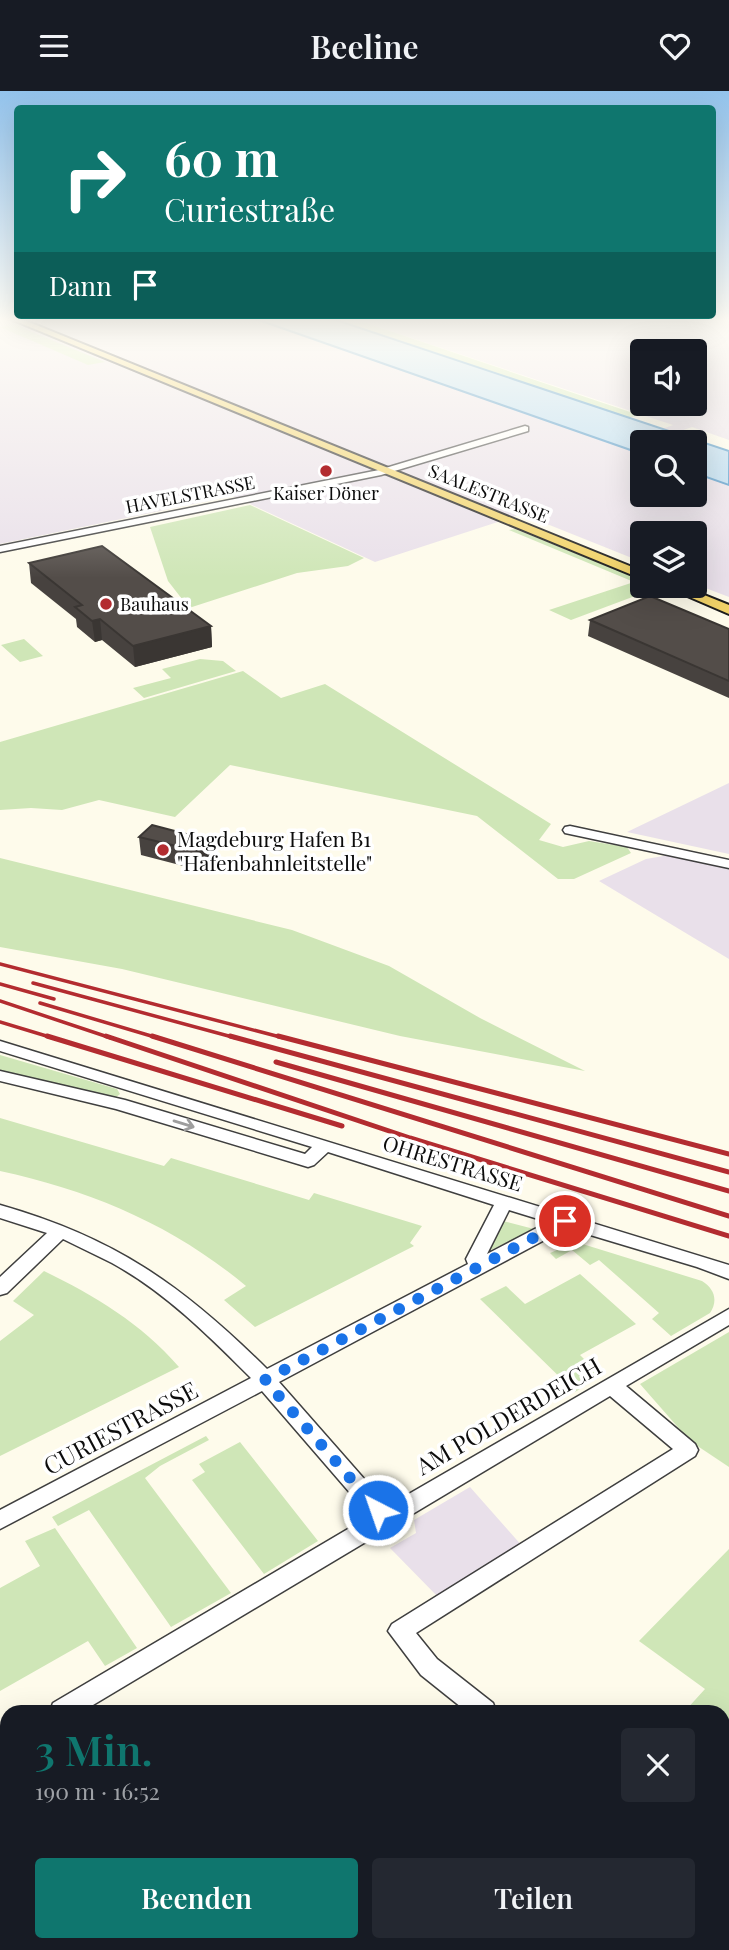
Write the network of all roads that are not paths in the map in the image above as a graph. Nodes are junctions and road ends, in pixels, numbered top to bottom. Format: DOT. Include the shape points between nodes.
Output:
graph roads {
  1 [pos="226,405"];
  2 [pos="525,429"];
  3 [pos="387,470"];
  4 [pos="0,549"];
  5 [pos="630,570"];
  6 [pos="700,598"];
  7 [pos="729,610"];
  8 [pos="570,830"];
  9 [pos="729,864"];
  10 [pos="0,1046"];
  11 [pos="0,1076"];
  12 [pos="135,1086"];
  13 [pos="119,1104"];
  14 [pos="324,1146"];
  15 [pos="504,1202"];
  16 [pos="0,1211"];
  17 [pos="565,1221"];
  18 [pos="60,1231"];
  19 [pos="479,1267"];
  20 [pos="729,1272"];
  21 [pos="0,1288"];
  22 [pos="729,1316"];
  23 [pos="265,1380"];
  24 [pos="611,1385"];
  25 [pos="385,1518"];
  26 [pos="0,1520"];
  27 [pos="72,1705"];
  28 [pos="476,1705"];
  1 -- 3 [label="main road, SAALESTRASSE"];
  2 -- 3 [label="street, HAVELSTRASSE"];
  3 -- 4 [label="street, HAVELSTRASSE"];
  3 -- 5 [label="main road, SAALESTRASSE"];
  6 -- 7 [label="main road"];
  8 -- 9 [label="street"];
  10 -- 12 [label="street, OHRESTRASSE"];
  11 -- 13 [label="street"];
  12 -- 13 [label="street"];
  12 -- 14 [label="street, OHRESTRASSE"];
  13 -- 14 [label="street, one-way" via="308,1161"];
  14 -- 15 [label="street, OHRESTRASSE"];
  15 -- 17 [label="street, OHRESTRASSE"];
  15 -- 19 [label="street" via="475,1259"];
  16 -- 18 [label="street"];
  17 -- 19 [label="street, CURIESTRASSE"];
  17 -- 20 [label="street, OHRESTRASSE"];
  18 -- 21 [label="street"];
  18 -- 23 [label="street" via="119,1258 165,1287 221,1334"];
  19 -- 23 [label="street, CURIESTRASSE"];
  22 -- 24 [label="street, AM POLDERDEICH"];
  23 -- 25 [label="street"];
  23 -- 26 [label="street, CURIESTRASSE"];
  24 -- 25 [label="street, AM POLDERDEICH"];
  24 -- 28 [label="street" via="688,1450 400,1631 429,1667"];
  25 -- 27 [label="street, AM POLDERDEICH"];
}
